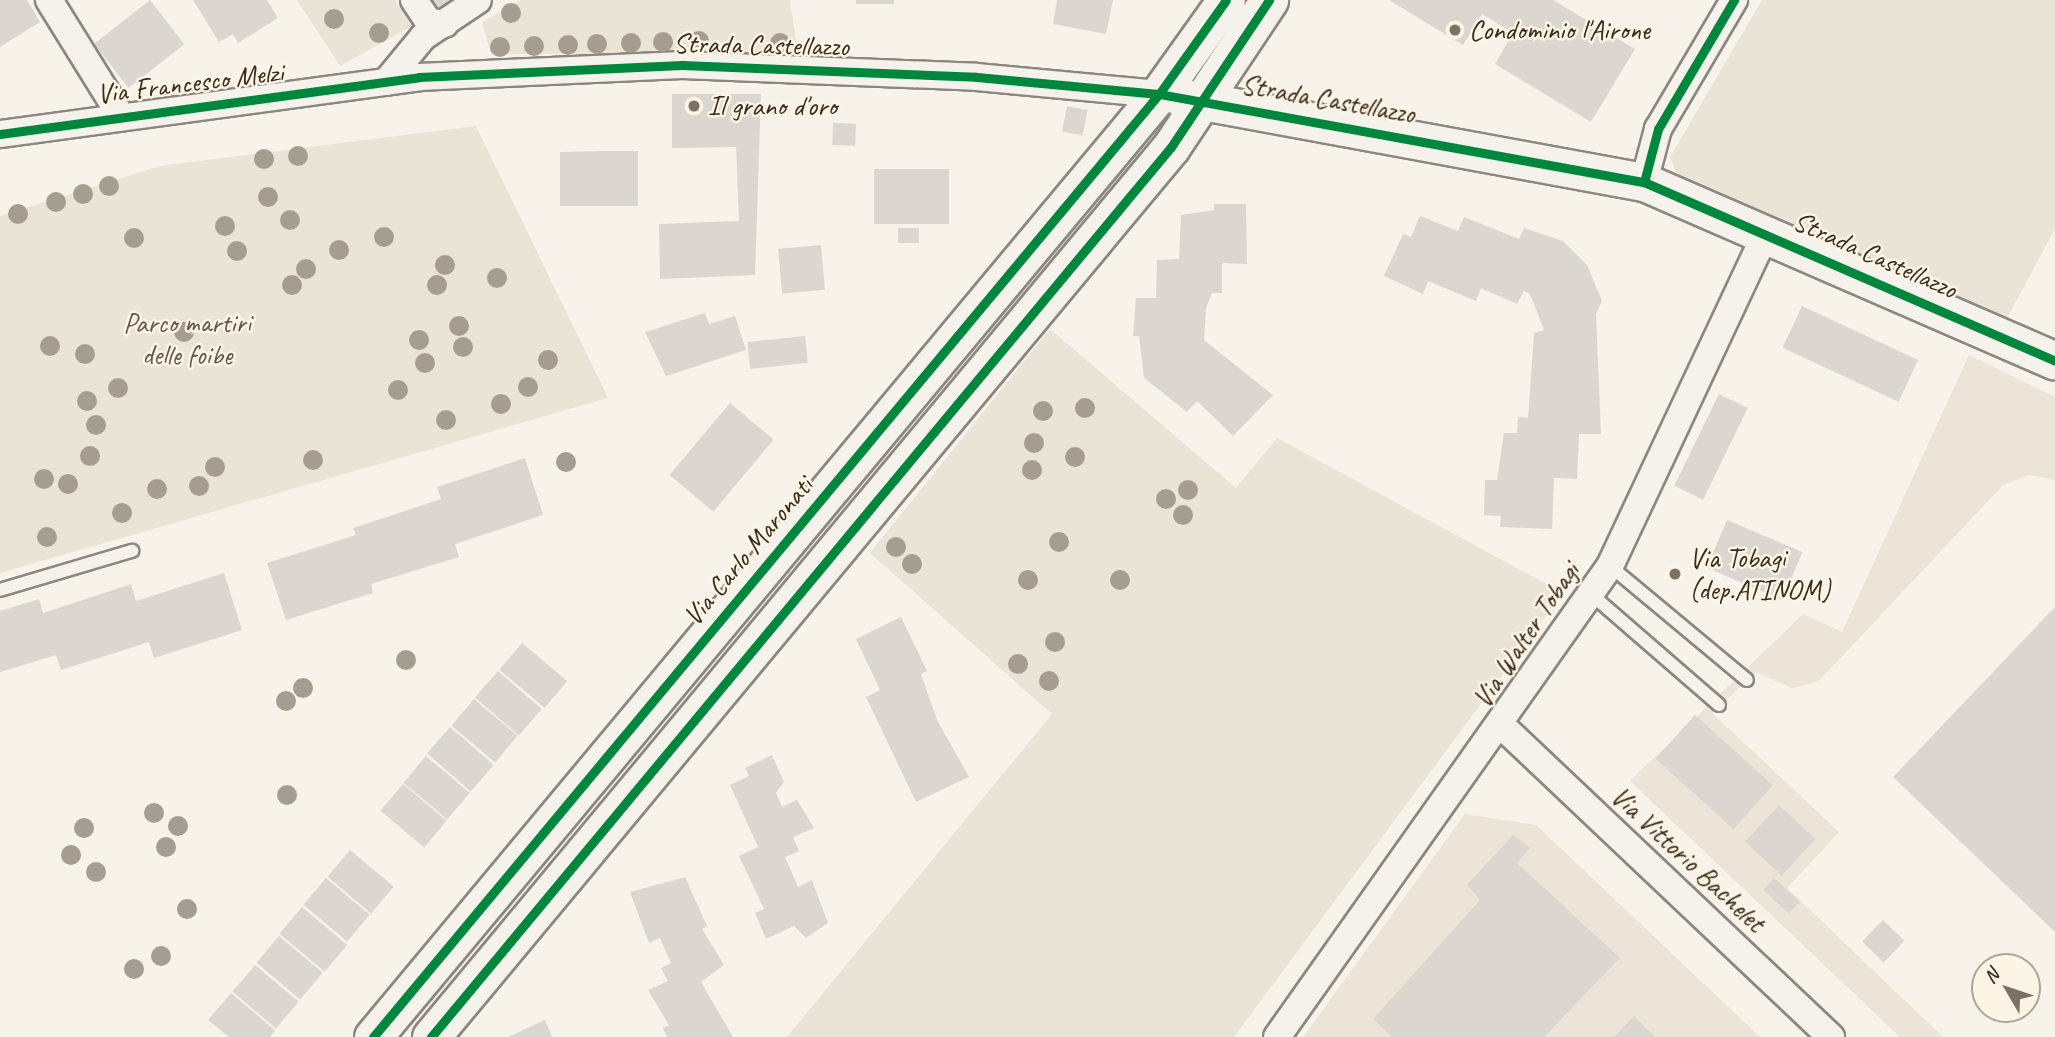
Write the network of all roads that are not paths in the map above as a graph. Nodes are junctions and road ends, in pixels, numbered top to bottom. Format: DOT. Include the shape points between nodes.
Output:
graph roads {
  1 [pos="49,0"];
  2 [pos="414,0"];
  3 [pos="478,0"];
  4 [pos="1226,0"];
  5 [pos="1269,0"];
  6 [pos="1734,0"];
  7 [pos="445,24"];
  8 [pos="386,82"];
  9 [pos="1159,94"];
  10 [pos="1202,100"];
  11 [pos="119,113"];
  12 [pos="0,134"];
  13 [pos="1643,182"];
  14 [pos="1767,232"];
  15 [pos="2055,361"];
  16 [pos="132,551"];
  17 [pos="1610,566"];
  18 [pos="0,590"];
  19 [pos="1592,595"];
  20 [pos="1747,680"];
  21 [pos="1719,705"];
  22 [pos="1503,726"];
  23 [pos="373,1037"];
  24 [pos="431,1037"];
  25 [pos="1276,1037"];
  26 [pos="1831,1037"];
  1 -- 11 [label="street"];
  2 -- 7 [label="street" via="429,22"];
  3 -- 7 [label="street"];
  4 -- 9 [label="street, Via Carlo Maronati"];
  5 -- 10 [label="street"];
  6 -- 13 [label="street" via="1658,129"];
  7 -- 8 [label="street" via="423,37"];
  8 -- 9 [label="street, Strada Castellazzo" via="682,65 803,67"];
  8 -- 11 [label="street, Via Francesco Melzi"];
  9 -- 10 [label="street, Strada Castellazzo"];
  9 -- 23 [label="street, Via Carlo Maronati"];
  10 -- 13 [label="street, Strada Castellazzo"];
  10 -- 24 [label="street" via="1162,158"];
  11 -- 12 [label="street, Via Francesco Melzi"];
  13 -- 14 [label="street, Strada Castellazzo"];
  14 -- 15 [label="street, Strada Castellazzo"];
  14 -- 17 [label="street, Via Walter Tobagi"];
  16 -- 18 [label="lane"];
  17 -- 19 [label="street, Via Walter Tobagi"];
  17 -- 20 [label="lane"];
  19 -- 21 [label="lane"];
  19 -- 22 [label="street, Via Walter Tobagi"];
  22 -- 25 [label="street, Via Walter Tobagi"];
  22 -- 26 [label="street, Via Vittorio Bachelet"];
}
